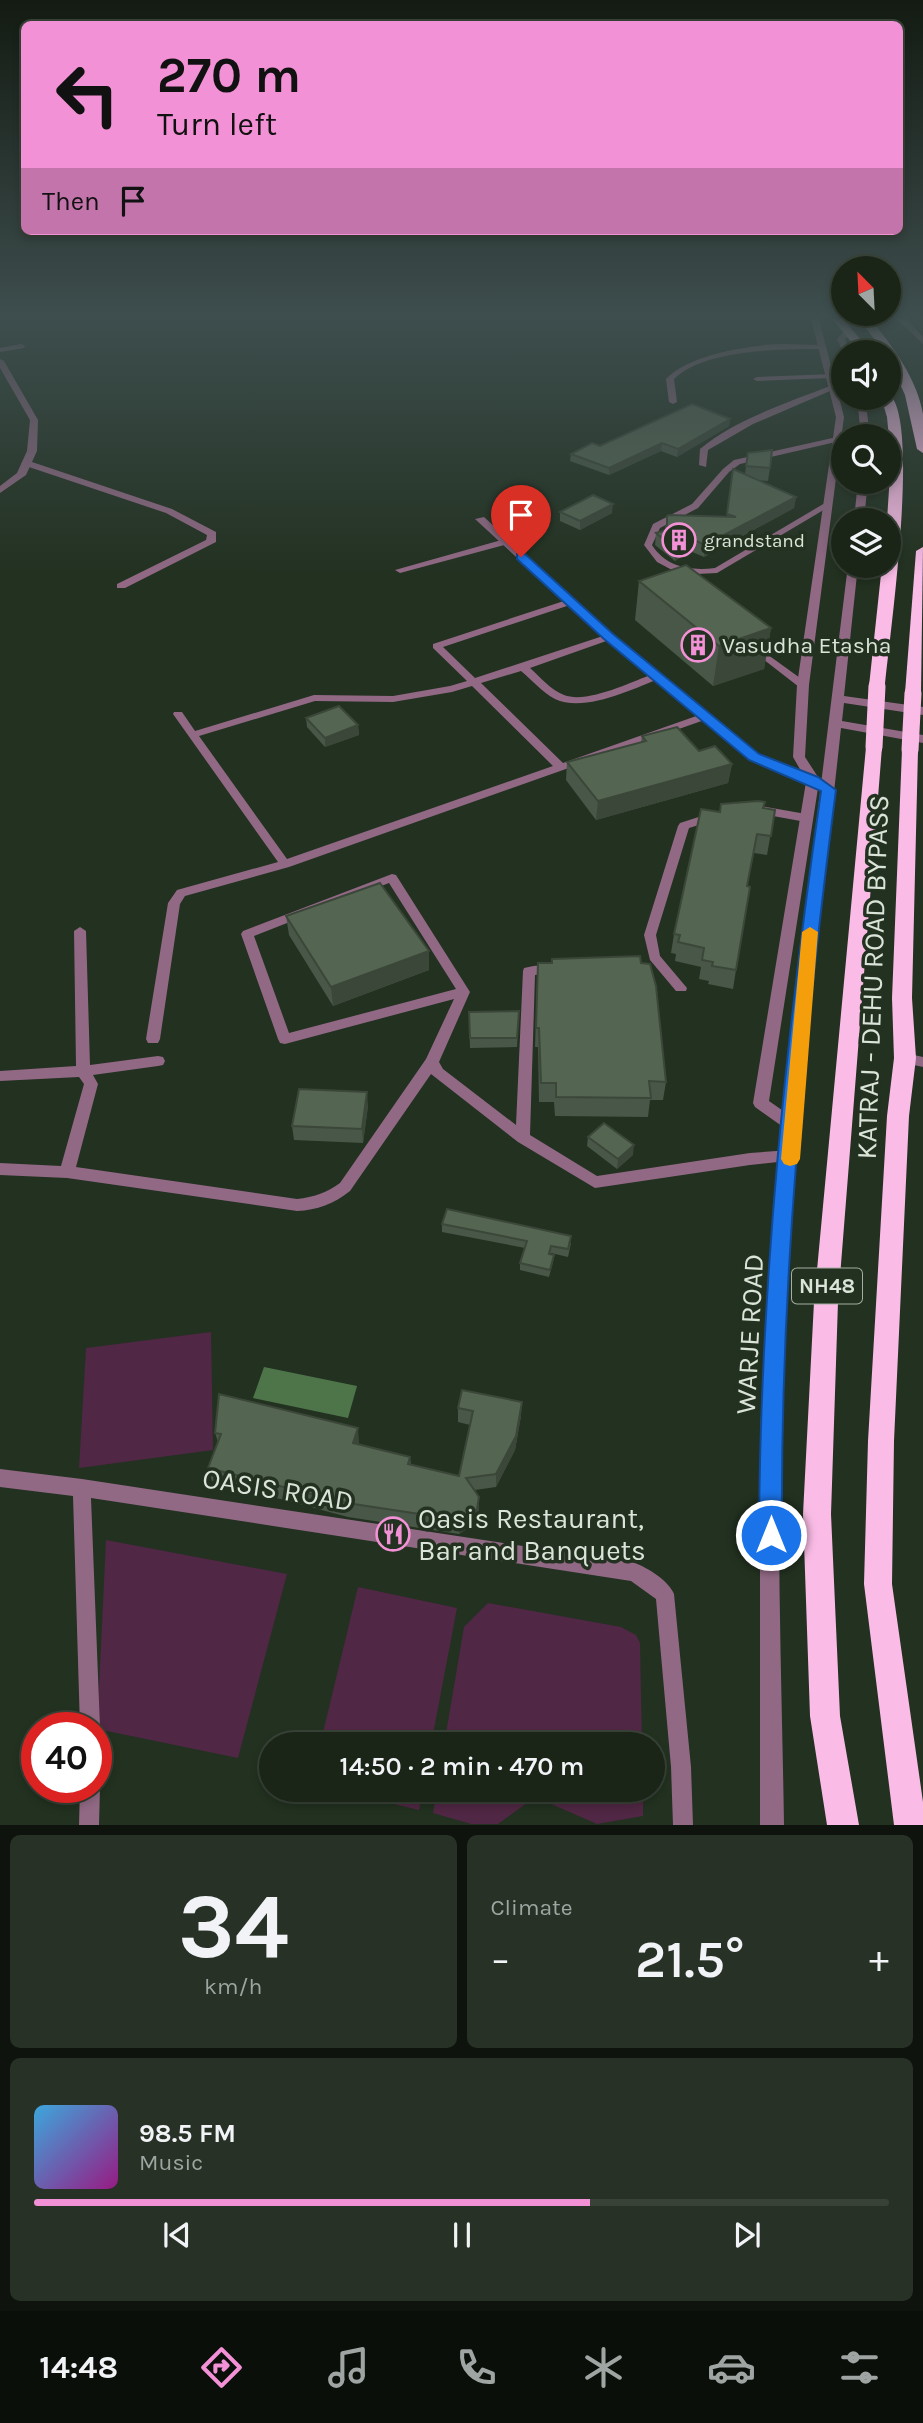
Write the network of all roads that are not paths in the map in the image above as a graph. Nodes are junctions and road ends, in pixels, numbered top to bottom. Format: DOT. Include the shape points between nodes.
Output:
graph roads {
  1 [pos="25,404"];
  2 [pos="789,404"];
  3 [pos="915,404"];
  4 [pos="890,410"];
  5 [pos="831,440"];
  6 [pos="923,449"];
  7 [pos="26,463"];
  8 [pos="703,465"];
  9 [pos="831,483"];
  10 [pos="0,490"];
  11 [pos="828,505"];
  12 [pos="895,508"];
  13 [pos="480,519"];
  14 [pos="505,542"];
  15 [pos="923,551"];
  16 [pos="400,570"];
  17 [pos="852,578"];
  18 [pos="888,578"];
  19 [pos="121,586"];
  20 [pos="570,602"];
  21 [pos="609,637"];
  22 [pos="748,643"];
  23 [pos="523,667"];
  24 [pos="657,676"];
  25 [pos="473,683"];
  26 [pos="803,685"];
  27 [pos="838,698"];
  28 [pos="923,711"];
  29 [pos="178,714"];
  30 [pos="706,716"];
  31 [pos="835,723"];
  32 [pos="193,735"];
  33 [pos="916,744"];
  34 [pos="561,767"];
  35 [pos="820,785"];
  36 [pos="748,811"];
  37 [pos="721,814"];
  38 [pos="806,818"];
  39 [pos="285,864"];
  40 [pos="80,931"];
  41 [pos="568,970"];
  42 [pos="681,988"];
  43 [pos="464,992"];
  44 [pos="153,1039"];
  45 [pos="914,1060"];
  46 [pos="158,1061"];
  47 [pos="432,1062"];
  48 [pos="83,1071"];
  49 [pos="0,1076"];
  50 [pos="793,1127"];
  51 [pos="523,1138"];
  52 [pos="791,1156"];
  53 [pos="0,1169"];
  54 [pos="66,1172"];
  55 [pos="0,1478"];
  56 [pos="82,1488"];
  57 [pos="665,1594"];
  58 [pos="89,1712"];
  59 [pos="90,1803"];
  60 [pos="89,1825"];
  61 [pos="683,1825"];
  62 [pos="772,1825"];
  63 [pos="843,1825"];
  64 [pos="910,1825"];
  1 -- 7 [label="street" via="34,420 32,451"];
  2 -- 8 [label="lane" via="704,449"];
  3 -- 6 [label="highway"];
  4 -- 12 [label="highway, KATRAJ - DEHU ROAD BYPASS / NH48" via="896,437"];
  5 -- 11 [label="lane" via="737,462 723,470 697,505 656,526 648,545 654,557 677,569 718,570"];
  7 -- 10 [label="street" via="21,475"];
  7 -- 19 [label="street" via="169,511 212,534 211,542"];
  9 -- 11 [label="street"];
  11 -- 26 [label="street"];
  13 -- 14 [label="street"];
  14 -- 16 [label="lane"];
  14 -- 20 [label="street"];
  15 -- 33 [label="highway, KATRAJ - DEHU ROAD BYPASS / NH48, bridge" via="913,693"];
  17 -- 27 [label="street, WARJE ROAD"];
  18 -- 63 [label="highway, KATRAJ - DEHU ROAD BYPASS / NH48, bridge" via="826,1302 817,1514 825,1716"];
  20 -- 21 [label="street"];
  20 -- 25 [label="lane" via="436,646"];
  21 -- 23 [label="lane"];
  21 -- 24 [label="street"];
  22 -- 26 [label="lane"];
  23 -- 24 [label="lane" via="557,695 571,700 589,699"];
  23 -- 25 [label="lane"];
  24 -- 30 [label="street"];
  25 -- 32 [label="lane" via="408,698 314,698"];
  25 -- 34 [label="lane"];
  26 -- 35 [label="street" via="799,757"];
  27 -- 28 [label="street"];
  27 -- 31 [label="street, WARJE ROAD"];
  29 -- 32 [label="lane"];
  30 -- 34 [label="lane"];
  30 -- 35 [label="street" via="754,757"];
  31 -- 33 [label="street"];
  31 -- 35 [label="street, WARJE ROAD"];
  32 -- 39 [label="lane"];
  33 -- 45 [label="highway, KATRAJ - DEHU ROAD BYPASS / NH48" via="902,998"];
  34 -- 39 [label="lane"];
  35 -- 38 [label="street"];
  35 -- 50 [label="street, WARJE ROAD"];
  36 -- 38 [label="lane"];
  37 -- 42 [label="lane" via="684,826 650,935 654,957"];
  38 -- 50 [label="street" via="761,1103"];
  39 -- 44 [label="lane" via="181,893 174,903"];
  40 -- 48 [label="lane"];
  41 -- 51 [label="lane" via="529,971"];
  43 -- 43 [label="lane" via="392,878 247,934 285,1039"];
  43 -- 47 [label="lane"];
  45 -- 64 [label="highway, KATRAJ - DEHU ROAD BYPASS / NH48" via="898,1116 878,1584"];
  46 -- 48 [label="lane"];
  47 -- 51 [label="lane" via="438,1073"];
  47 -- 54 [label="lane" via="345,1187 330,1199 297,1205"];
  48 -- 49 [label="lane"];
  48 -- 54 [label="lane" via="91,1084"];
  50 -- 52 [label="street, WARJE ROAD"];
  51 -- 52 [label="lane" via="595,1182"];
  52 -- 62 [label="street, WARJE ROAD" via="781,1237 770,1432"];
  53 -- 54 [label="lane"];
  55 -- 56 [label="lane, OASIS ROAD"];
  56 -- 57 [label="lane, OASIS ROAD" via="635,1572"];
  56 -- 58 [label="lane"];
  57 -- 61 [label="lane"];
  59 -- 60 [label="lane"];
}
